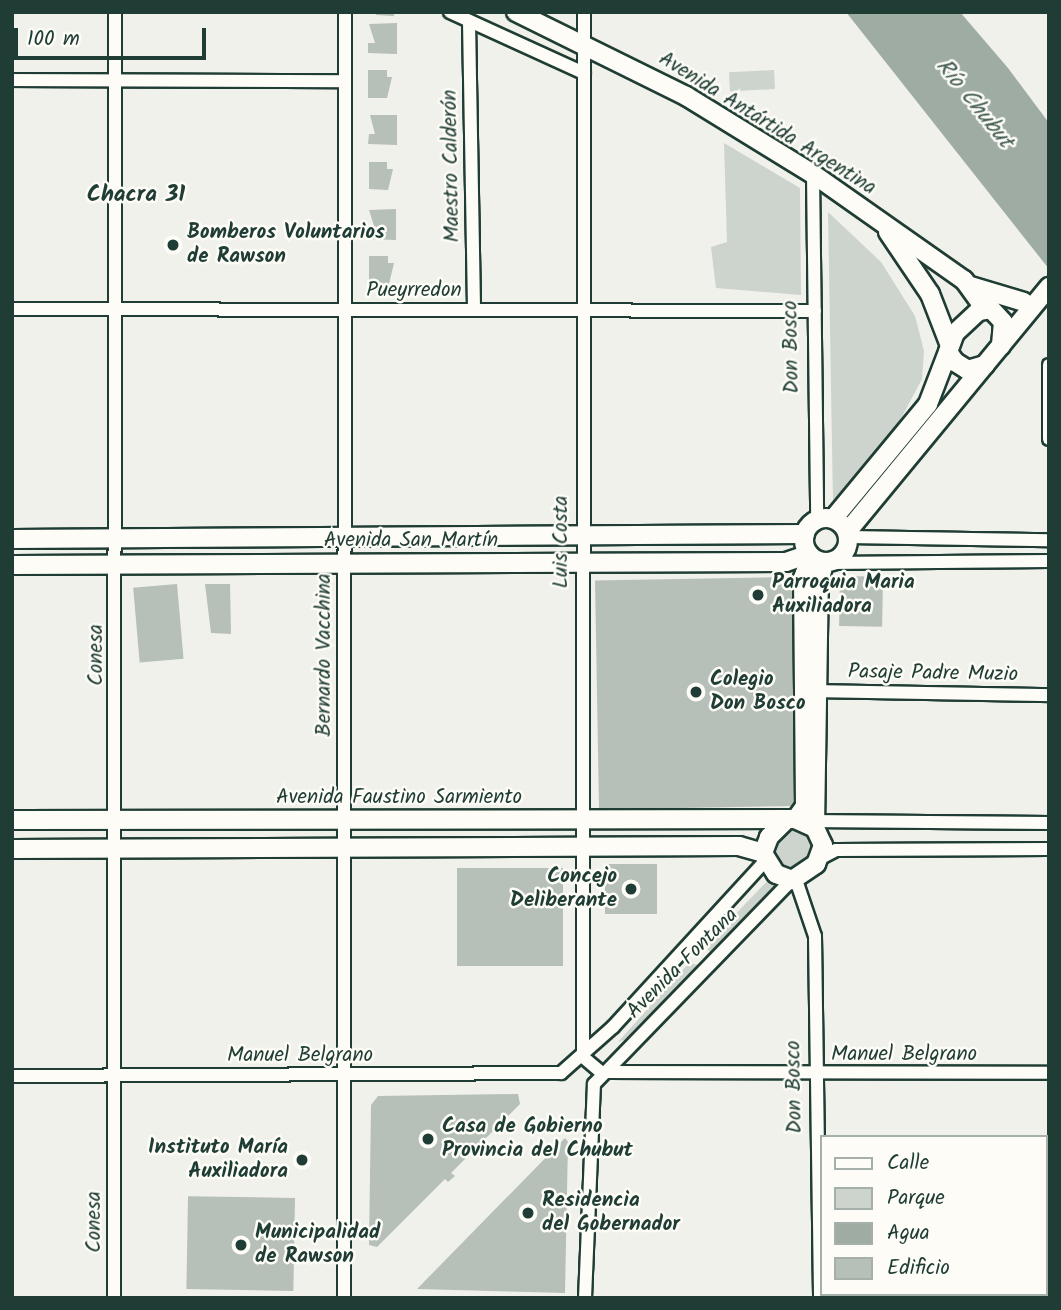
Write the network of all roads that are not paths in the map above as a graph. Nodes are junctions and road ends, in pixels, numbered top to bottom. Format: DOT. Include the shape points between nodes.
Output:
graph roads {
  1 [pos="115,12"];
  2 [pos="345,12"];
  3 [pos="450,12"];
  4 [pos="516,12"];
  5 [pos="584,12"];
  6 [pos="469,21"];
  7 [pos="584,45"];
  8 [pos="584,73"];
  9 [pos="12,80"];
  10 [pos="115,80"];
  11 [pos="345,81"];
  12 [pos="813,174"];
  13 [pos="880,221"];
  14 [pos="970,286"];
  15 [pos="1046,290"];
  16 [pos="1024,302"];
  17 [pos="12,309"];
  18 [pos="988,309"];
  19 [pos="116,310"];
  20 [pos="345,310"];
  21 [pos="474,310"];
  22 [pos="582,310"];
  23 [pos="815,311"];
  24 [pos="948,347"];
  25 [pos="1000,349"];
  26 [pos="985,365"];
  27 [pos="1049,365"];
  28 [pos="1049,439"];
  29 [pos="825,520"];
  30 [pos="805,534"];
  31 [pos="848,534"];
  32 [pos="345,538"];
  33 [pos="581,538"];
  34 [pos="12,539"];
  35 [pos="116,539"];
  36 [pos="1049,540"];
  37 [pos="818,559"];
  38 [pos="1049,561"];
  39 [pos="581,563"];
  40 [pos="116,564"];
  41 [pos="345,564"];
  42 [pos="12,565"];
  43 [pos="817,691"];
  44 [pos="1049,695"];
  45 [pos="12,820"];
  46 [pos="116,820"];
  47 [pos="344,821"];
  48 [pos="581,821"];
  49 [pos="804,822"];
  50 [pos="1049,823"];
  51 [pos="581,846"];
  52 [pos="345,847"];
  53 [pos="12,849"];
  54 [pos="116,849"];
  55 [pos="1049,849"];
  56 [pos="764,857"];
  57 [pos="819,859"];
  58 [pos="794,880"];
  59 [pos="583,1057"];
  60 [pos="596,1070"];
  61 [pos="1049,1073"];
  62 [pos="817,1074"];
  63 [pos="344,1075"];
  64 [pos="12,1076"];
  65 [pos="115,1076"];
  66 [pos="1049,1224"];
  67 [pos="114,1298"];
  68 [pos="344,1298"];
  69 [pos="585,1298"];
  70 [pos="820,1298"];
  71 [pos="1047,1298"];
  1 -- 10 [label="street, Conesa"];
  2 -- 11 [label="street, Bernardo Vacchina"];
  3 -- 6 [label="street"];
  4 -- 7 [label="main road, Avenida Antártida Argentina"];
  5 -- 7 [label="street, Luis Costa"];
  6 -- 8 [label="street"];
  6 -- 21 [label="street, Maestro Calderón"];
  7 -- 8 [label="street, Luis Costa"];
  7 -- 12 [label="main road, Avenida Antártida Argentina" via="686,96"];
  8 -- 22 [label="street, Luis Costa"];
  9 -- 10 [label="street"];
  10 -- 11 [label="street"];
  10 -- 19 [label="street, Conesa"];
  11 -- 20 [label="street, Bernardo Vacchina"];
  12 -- 13 [label="main road, Avenida Antártida Argentina"];
  12 -- 23 [label="street, Don Bosco"];
  13 -- 14 [label="main road, Avenida Antártida Argentina"];
  13 -- 24 [label="main road, Avenida Antártida Argentina" via="930,294"];
  14 -- 16 [label="main road"];
  14 -- 18 [label="main road, Avenida Antártida Argentina"];
  15 -- 16 [label="main road"];
  15 -- 25 [label="main road"];
  16 -- 18 [label="main road"];
  17 -- 19 [label="street, Pueyrredon"];
  18 -- 24 [label="main road" via="970,317"];
  18 -- 25 [label="main road" via="1003,322"];
  19 -- 20 [label="street, Pueyrredon"];
  19 -- 35 [label="street, Conesa"];
  20 -- 21 [label="street, Pueyrredon"];
  20 -- 32 [label="street, Bernardo Vacchina"];
  21 -- 22 [label="street, Pueyrredon"];
  22 -- 23 [label="street, Pueyrredon"];
  22 -- 33 [label="street, Luis Costa"];
  23 -- 29 [label="street, Don Bosco"];
  24 -- 26 [label="main road" via="968,370"];
  24 -- 29 [label="main road" via="936,389 921,413"];
  25 -- 26 [label="main road"];
  26 -- 31 [label="main road"];
  27 -- 28 [label="street"];
  29 -- 30 [label="main road"];
  29 -- 31 [label="main road"];
  30 -- 33 [label="main road, Avenida San Martín"];
  30 -- 37 [label="main road"];
  31 -- 36 [label="street"];
  31 -- 37 [label="main road" via="843,555"];
  32 -- 33 [label="main road, Avenida San Martín"];
  32 -- 35 [label="main road, Avenida San Martín"];
  32 -- 41 [label="street, Bernardo Vacchina"];
  33 -- 39 [label="street, Luis Costa"];
  34 -- 35 [label="main road, Avenida San Martín"];
  35 -- 40 [label="street, Conesa"];
  37 -- 38 [label="street, Avenida San Martín"];
  37 -- 39 [label="main road, Avenida San Martín"];
  37 -- 43 [label="main road"];
  37 -- 49 [label="main road" via="803,578"];
  39 -- 41 [label="main road, Avenida San Martín"];
  39 -- 48 [label="street, Luis Costa"];
  40 -- 41 [label="main road, Avenida San Martín"];
  40 -- 42 [label="main road, Avenida San Martín"];
  40 -- 46 [label="street, Conesa"];
  41 -- 47 [label="street, Bernardo Vacchina"];
  43 -- 44 [label="street, Pasaje Padre Muzio"];
  43 -- 49 [label="main road"];
  45 -- 46 [label="main road, Avenida Faustino Sarmiento"];
  46 -- 47 [label="main road, Avenida Faustino Sarmiento"];
  46 -- 54 [label="street, Conesa"];
  47 -- 48 [label="main road, Avenida Faustino Sarmiento"];
  47 -- 52 [label="street, Bernardo Vacchina"];
  48 -- 49 [label="main road, Avenida Faustino Sarmiento"];
  48 -- 51 [label="street, Luis Costa"];
  49 -- 50 [label="street, Avenida Faustino Sarmiento"];
  49 -- 56 [label="main road" via="769,837"];
  49 -- 57 [label="main road" via="823,845"];
  51 -- 52 [label="main road"];
  51 -- 56 [label="main road" via="739,846"];
  51 -- 59 [label="street, Luis Costa"];
  52 -- 54 [label="main road"];
  52 -- 63 [label="street, Bernardo Vacchina"];
  53 -- 54 [label="main road"];
  54 -- 65 [label="street, Conesa"];
  55 -- 57 [label="street" via="836,850"];
  56 -- 58 [label="main road" via="776,874"];
  56 -- 59 [label="street, Avenida Fontana" via="755,878"];
  57 -- 58 [label="main road"];
  58 -- 60 [label="street, Avenida Fontana"];
  58 -- 62 [label="street, Don Bosco" via="815,936"];
  59 -- 60 [label="street"];
  59 -- 63 [label="street, Manuel Belgrano" via="561,1073 543,1075"];
  60 -- 62 [label="street, Manuel Belgrano"];
  60 -- 69 [label="street, Avenida Fontana" via="591,1092"];
  61 -- 62 [label="street, Manuel Belgrano"];
  62 -- 70 [label="street, Don Bosco"];
  63 -- 65 [label="street, Manuel Belgrano"];
  63 -- 68 [label="street, Bernardo Vacchina"];
  64 -- 65 [label="street, Manuel Belgrano"];
  65 -- 67 [label="street, Conesa"];
  66 -- 71 [label="street"];
}
